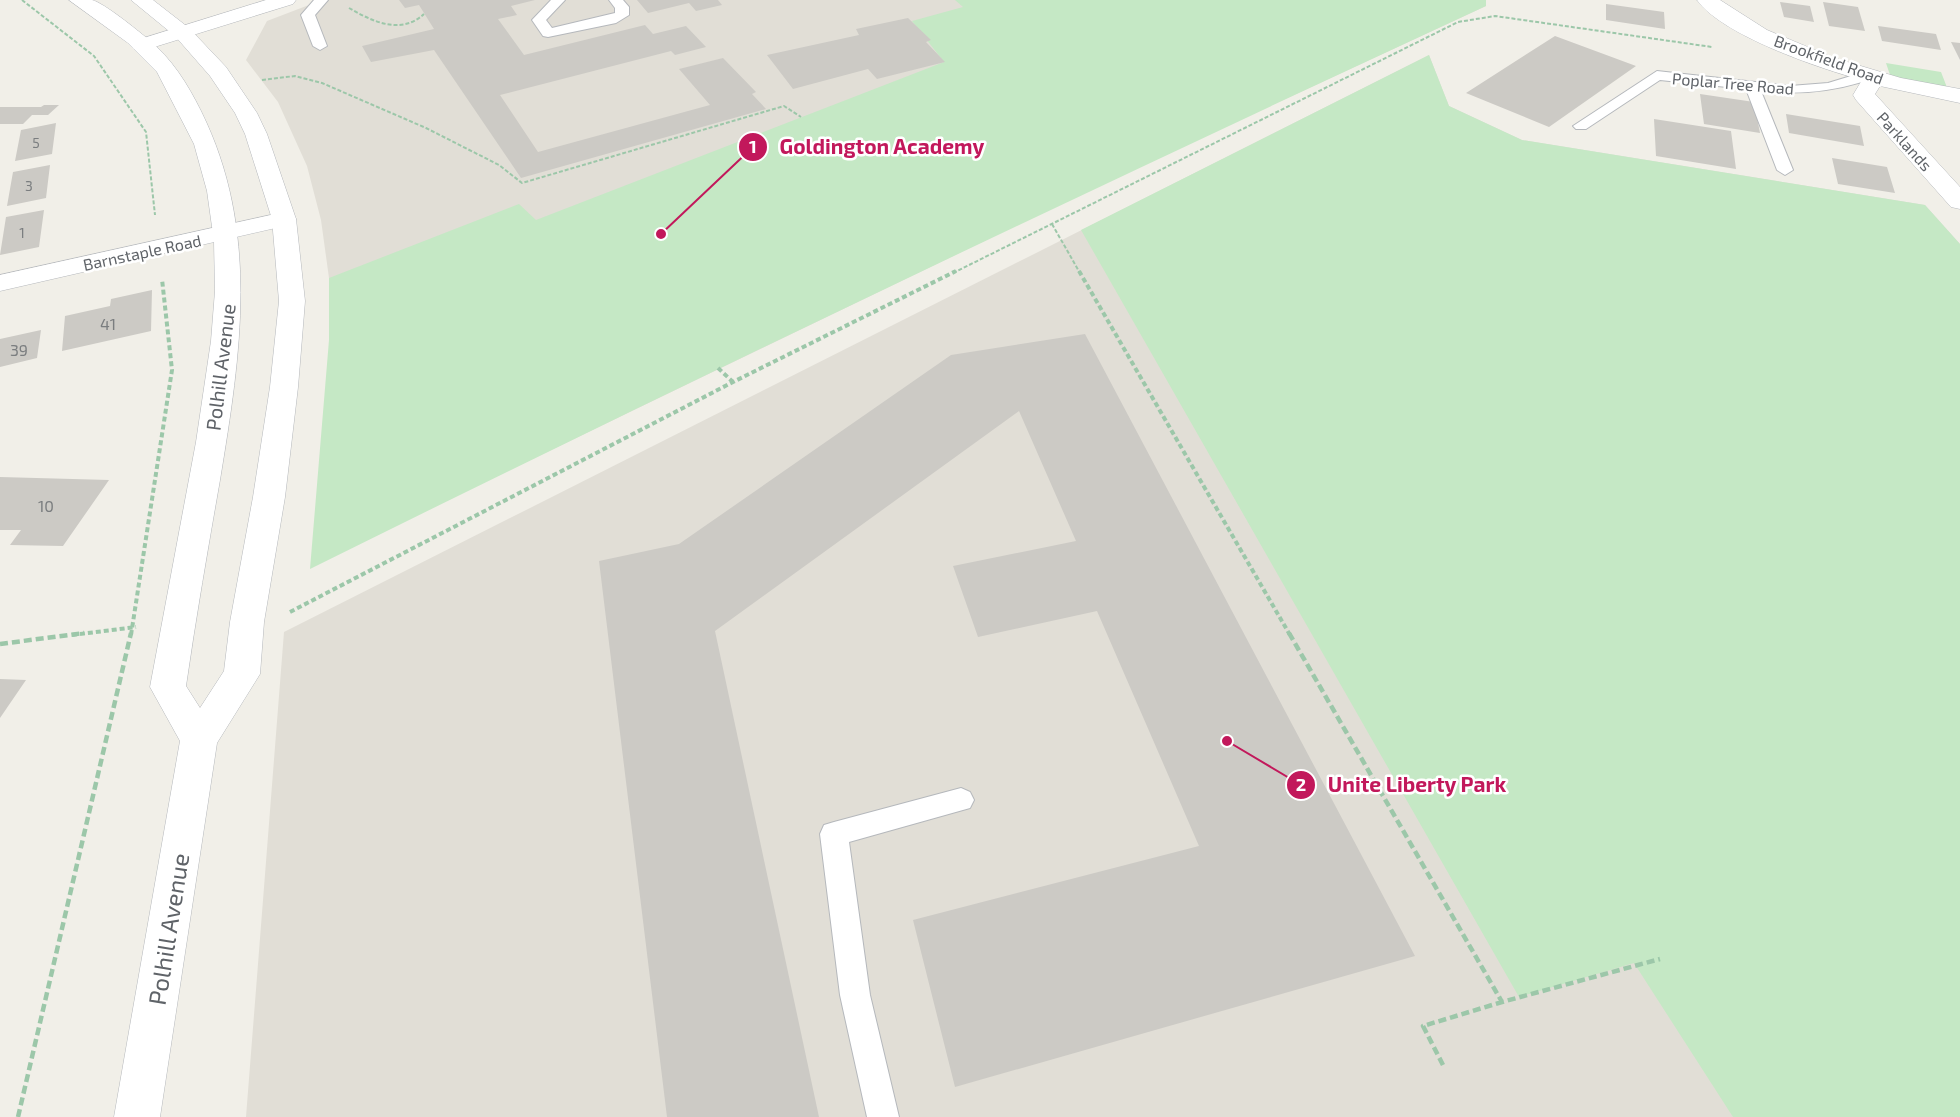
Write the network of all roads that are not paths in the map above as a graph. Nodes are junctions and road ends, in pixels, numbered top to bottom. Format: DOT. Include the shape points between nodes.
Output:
graph roads {
  1 [pos="79,0"];
  2 [pos="141,0"];
  3 [pos="286,0"];
  4 [pos="321,0"];
  5 [pos="558,0"];
  6 [pos="616,0"];
  7 [pos="1707,0"];
  8 [pos="183,32"];
  9 [pos="141,45"];
  10 [pos="320,46"];
  11 [pos="1867,76"];
  12 [pos="1752,86"];
  13 [pos="1960,96"];
  14 [pos="1581,126"];
  15 [pos="1785,170"];
  16 [pos="1960,202"];
  17 [pos="284,219"];
  18 [pos="226,233"];
  19 [pos="0,283"];
  20 [pos="199,740"];
  21 [pos="961,800"];
  22 [pos="137,1117"];
  23 [pos="883,1117"];
  1 -- 9 [label="street, Polhill Avenue"];
  2 -- 8 [label="street, Polhill Avenue"];
  3 -- 8 [label="street"];
  4 -- 10 [label="lane" via="308,15"];
  5 -- 6 [label="lane" via="539,20 548,33 622,15"];
  7 -- 11 [label="street, Brookfield Road" via="1723,15 1752,30"];
  8 -- 9 [label="street"];
  8 -- 17 [label="street, Polhill Avenue" via="246,112"];
  9 -- 18 [label="street, Polhill Avenue" via="165,67 199,123 212,155"];
  11 -- 12 [label="lane, Poplar Tree Road" via="1829,87 1790,90"];
  11 -- 13 [label="street, Brookfield Road"];
  11 -- 16 [label="street, Parklands" via="1864,95"];
  12 -- 14 [label="lane, Poplar Tree Road" via="1658,75"];
  12 -- 15 [label="lane"];
  17 -- 18 [label="street, Barnstaple Road"];
  17 -- 20 [label="street, Polhill Avenue" via="292,301 284,387 242,674"];
  18 -- 19 [label="street, Barnstaple Road"];
  18 -- 20 [label="street, Polhill Avenue" via="229,316 168,687"];
  20 -- 22 [label="street, Polhill Avenue"];
  21 -- 23 [label="lane" via="834,834 855,996"];
}
